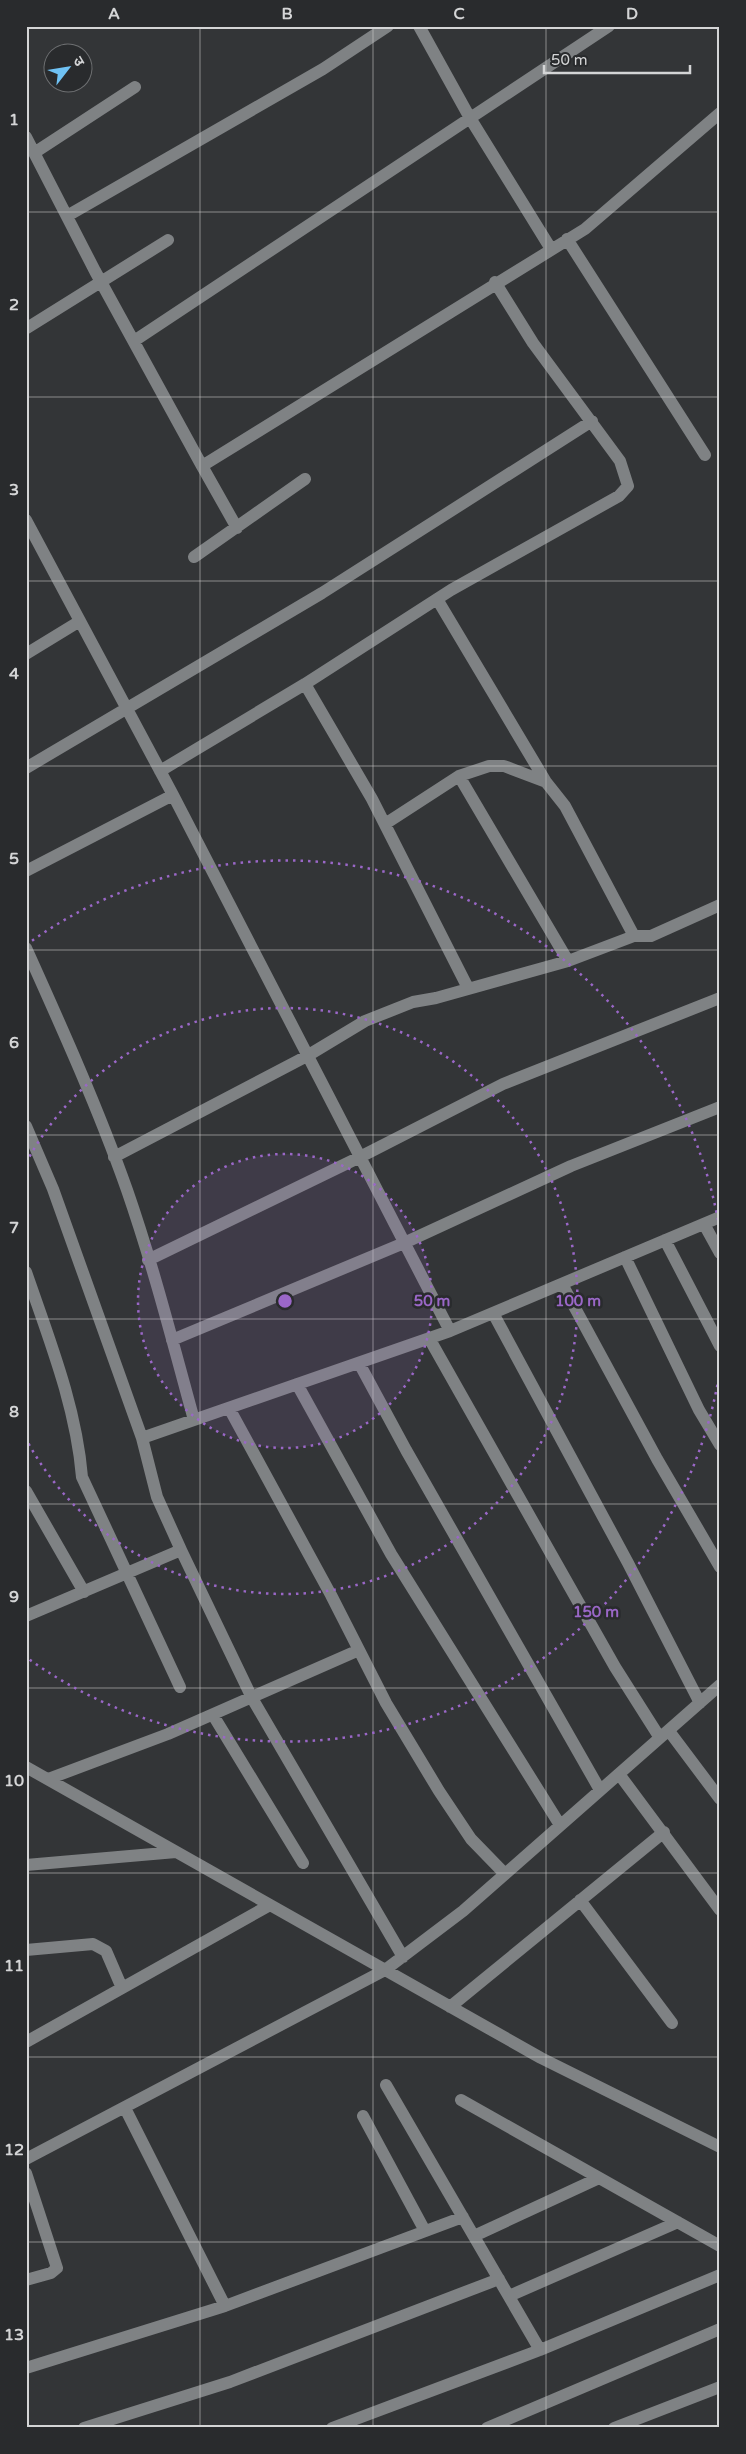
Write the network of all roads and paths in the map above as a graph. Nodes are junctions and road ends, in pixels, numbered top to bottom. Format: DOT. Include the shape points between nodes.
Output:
graph roads {
  1 [pos="388,26"];
  2 [pos="419,26"];
  3 [pos="609,26"];
  4 [pos="135,87"];
  5 [pos="720,113"];
  6 [pos="470,118"];
  7 [pos="26,137"];
  8 [pos="34,153"];
  9 [pos="67,216"];
  10 [pos="168,240"];
  11 [pos="567,240"];
  12 [pos="551,249"];
  13 [pos="101,281"];
  14 [pos="495,282"];
  15 [pos="27,328"];
  16 [pos="134,341"];
  17 [pos="592,421"];
  18 [pos="705,456"];
  19 [pos="202,466"];
  20 [pos="305,479"];
  21 [pos="26,520"];
  22 [pos="237,528"];
  23 [pos="194,557"];
  24 [pos="437,599"];
  25 [pos="80,621"];
  26 [pos="26,654"];
  27 [pos="305,684"];
  28 [pos="127,709"];
  29 [pos="26,768"];
  30 [pos="160,771"];
  31 [pos="459,776"];
  32 [pos="546,782"];
  33 [pos="173,795"];
  34 [pos="385,824"];
  35 [pos="26,871"];
  36 [pos="720,905"];
  37 [pos="634,936"];
  38 [pos="26,948"];
  39 [pos="568,961"];
  40 [pos="468,988"];
  41 [pos="720,998"];
  42 [pos="307,1056"];
  43 [pos="720,1107"];
  44 [pos="26,1126"];
  45 [pos="114,1157"];
  46 [pos="360,1157"];
  47 [pos="720,1217"];
  48 [pos="704,1224"];
  49 [pos="665,1240"];
  50 [pos="404,1243"];
  51 [pos="720,1253"];
  52 [pos="625,1257"];
  53 [pos="148,1260"];
  54 [pos="26,1272"];
  55 [pos="562,1284"];
  56 [pos="493,1313"];
  57 [pos="450,1332"];
  58 [pos="430,1338"];
  59 [pos="172,1340"];
  60 [pos="720,1346"];
  61 [pos="359,1363"];
  62 [pos="297,1384"];
  63 [pos="229,1408"];
  64 [pos="194,1420"];
  65 [pos="142,1438"];
  66 [pos="720,1445"];
  67 [pos="26,1491"];
  68 [pos="182,1550"];
  69 [pos="720,1567"];
  70 [pos="127,1572"];
  71 [pos="84,1592"];
  72 [pos="26,1616"];
  73 [pos="359,1650"];
  74 [pos="180,1687"];
  75 [pos="718,1689"];
  76 [pos="252,1698"];
  77 [pos="700,1704"];
  78 [pos="213,1715"];
  79 [pos="664,1734"];
  80 [pos="26,1767"];
  81 [pos="619,1774"];
  82 [pos="44,1777"];
  83 [pos="26,1779"];
  84 [pos="600,1790"];
  85 [pos="720,1800"];
  86 [pos="560,1825"];
  87 [pos="664,1832"];
  88 [pos="176,1852"];
  89 [pos="303,1863"];
  90 [pos="26,1865"];
  91 [pos="505,1874"];
  92 [pos="580,1900"];
  93 [pos="270,1905"];
  94 [pos="720,1910"];
  95 [pos="26,1950"];
  96 [pos="403,1956"];
  97 [pos="385,1970"];
  98 [pos="122,1988"];
  99 [pos="450,2007"];
  100 [pos="672,2022"];
  101 [pos="26,2042"];
  102 [pos="386,2085"];
  103 [pos="460,2100"];
  104 [pos="125,2108"];
  105 [pos="363,2116"];
  106 [pos="720,2147"];
  107 [pos="26,2160"];
  108 [pos="26,2173"];
  109 [pos="600,2178"];
  110 [pos="31,2198"];
  111 [pos="463,2217"];
  112 [pos="678,2222"];
  113 [pos="425,2231"];
  114 [pos="474,2236"];
  115 [pos="720,2246"];
  116 [pos="720,2275"];
  117 [pos="499,2279"];
  118 [pos="26,2280"];
  119 [pos="509,2296"];
  120 [pos="225,2306"];
  121 [pos="720,2329"];
  122 [pos="540,2350"];
  123 [pos="26,2368"];
  124 [pos="720,2387"];
  125 [pos="84,2428"];
  126 [pos="332,2428"];
  127 [pos="487,2428"];
  128 [pos="614,2428"];
  1 -- 9 [label="street" via="315,74"];
  2 -- 6 [label="street"];
  3 -- 6 [label="street"];
  4 -- 8 [label="street"];
  5 -- 11 [label="street" via="585,229"];
  6 -- 12 [label="street"];
  6 -- 16 [label="street"];
  7 -- 8 [label="street"];
  8 -- 9 [label="street"];
  9 -- 13 [label="street"];
  10 -- 13 [label="street"];
  11 -- 12 [label="street"];
  11 -- 18 [label="street"];
  12 -- 14 [label="street"];
  13 -- 15 [label="street"];
  13 -- 16 [label="street"];
  14 -- 17 [label="street" via="533,343"];
  14 -- 19 [label="street"];
  16 -- 19 [label="street"];
  17 -- 24 [label="street" via="620,461 628,486 619,496"];
  17 -- 28 [label="street" via="322,593"];
  19 -- 22 [label="street"];
  20 -- 22 [label="street"];
  21 -- 25 [label="street"];
  22 -- 23 [label="street"];
  24 -- 27 [label="street"];
  24 -- 32 [label="street"];
  25 -- 26 [label="street"];
  25 -- 28 [label="street"];
  27 -- 30 [label="street"];
  27 -- 34 [label="street"];
  28 -- 29 [label="street"];
  28 -- 30 [label="street"];
  30 -- 33 [label="street"];
  31 -- 32 [label="street" via="489,766 504,766"];
  31 -- 34 [label="street"];
  31 -- 39 [label="street"];
  32 -- 37 [label="street" via="565,806"];
  33 -- 35 [label="street"];
  33 -- 42 [label="street"];
  34 -- 40 [label="street"];
  36 -- 37 [label="street" via="651,936"];
  37 -- 39 [label="street"];
  38 -- 45 [label="street"];
  39 -- 40 [label="street"];
  40 -- 42 [label="street" via="413,1002 365,1021"];
  41 -- 46 [label="street" via="503,1084"];
  42 -- 45 [label="street"];
  42 -- 46 [label="street"];
  43 -- 50 [label="street" via="571,1166"];
  44 -- 65 [label="street" via="53,1189"];
  45 -- 53 [label="street"];
  46 -- 50 [label="street"];
  46 -- 53 [label="street"];
  47 -- 48 [label="street"];
  48 -- 49 [label="street"];
  48 -- 51 [label="street"];
  49 -- 52 [label="street"];
  49 -- 60 [label="street"];
  50 -- 57 [label="street"];
  50 -- 59 [label="street"];
  52 -- 55 [label="street"];
  52 -- 66 [label="street" via="699,1410"];
  53 -- 59 [label="street"];
  54 -- 70 [label="street" via="73,1412 80,1443 82,1477"];
  55 -- 56 [label="street"];
  55 -- 69 [label="street"];
  56 -- 57 [label="street"];
  56 -- 77 [label="street"];
  57 -- 58 [label="street"];
  58 -- 61 [label="street"];
  58 -- 79 [label="street" via="605,1650"];
  59 -- 64 [label="street"];
  61 -- 62 [label="street"];
  61 -- 84 [label="street"];
  62 -- 63 [label="street"];
  62 -- 86 [label="street" via="392,1554"];
  63 -- 64 [label="street"];
  63 -- 73 [label="street"];
  64 -- 65 [label="street"];
  65 -- 68 [label="street" via="157,1497"];
  67 -- 71 [label="street"];
  68 -- 70 [label="street"];
  68 -- 76 [label="street"];
  70 -- 71 [label="street"];
  70 -- 74 [label="street"];
  71 -- 72 [label="street"];
  73 -- 76 [label="street"];
  73 -- 91 [label="street" via="438,1791 471,1839"];
  75 -- 77 [label="street"];
  76 -- 78 [label="street"];
  76 -- 96 [label="street"];
  77 -- 79 [label="street"];
  78 -- 82 [label="street"];
  78 -- 89 [label="street"];
  79 -- 81 [label="street"];
  79 -- 85 [label="street"];
  80 -- 82 [label="street"];
  81 -- 84 [label="street"];
  81 -- 87 [label="street"];
  82 -- 83 [label="street"];
  82 -- 88 [label="street"];
  84 -- 86 [label="street"];
  86 -- 91 [label="street"];
  87 -- 92 [label="street"];
  87 -- 94 [label="street"];
  88 -- 90 [label="street"];
  88 -- 93 [label="street"];
  91 -- 96 [label="street" via="463,1911"];
  92 -- 99 [label="street"];
  92 -- 100 [label="street"];
  93 -- 97 [label="street"];
  93 -- 98 [label="street"];
  95 -- 98 [label="street" via="93,1944 106,1951"];
  96 -- 97 [label="street"];
  97 -- 99 [label="street"];
  97 -- 104 [label="street"];
  98 -- 101 [label="street"];
  99 -- 106 [label="street" via="541,2058"];
  102 -- 111 [label="street"];
  103 -- 109 [label="street"];
  104 -- 107 [label="street"];
  104 -- 120 [label="street"];
  105 -- 113 [label="street"];
  108 -- 110 [label="street"];
  109 -- 112 [label="street"];
  109 -- 114 [label="street"];
  110 -- 118 [label="street" via="57,2268"];
  111 -- 113 [label="street"];
  111 -- 114 [label="street"];
  112 -- 115 [label="street"];
  112 -- 119 [label="street"];
  113 -- 120 [label="street"];
  114 -- 117 [label="street"];
  116 -- 122 [label="street"];
  117 -- 119 [label="street"];
  117 -- 125 [label="street" via="230,2382"];
  119 -- 122 [label="street"];
  120 -- 123 [label="street"];
  121 -- 127 [label="street"];
  122 -- 126 [label="street"];
  124 -- 128 [label="street"];
}
